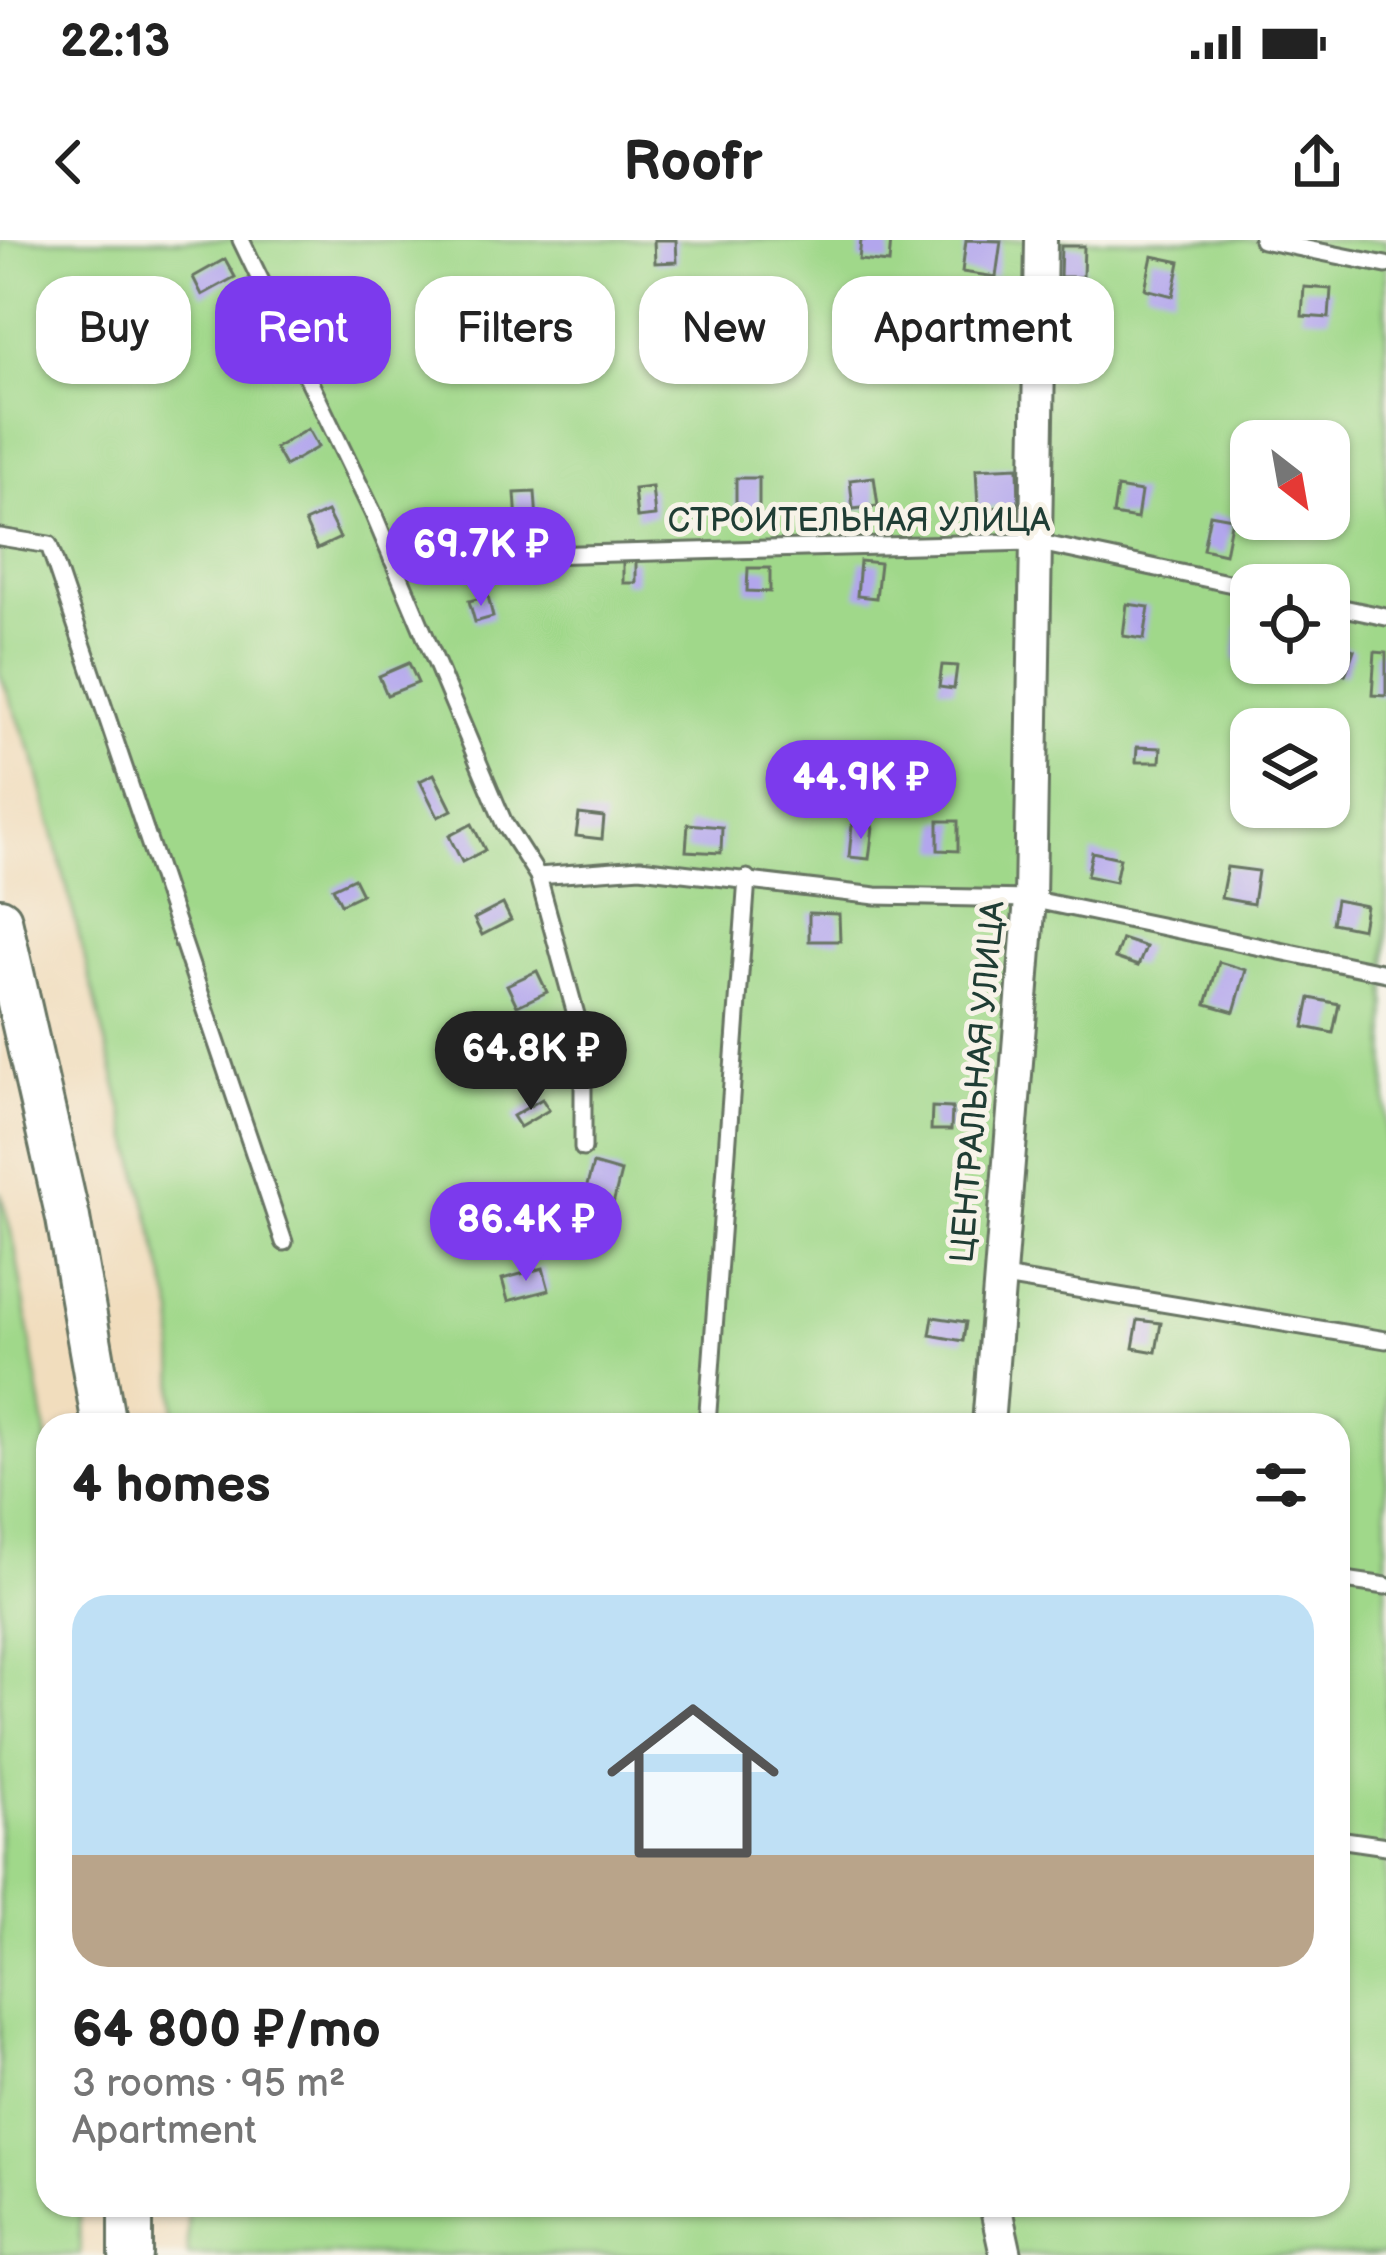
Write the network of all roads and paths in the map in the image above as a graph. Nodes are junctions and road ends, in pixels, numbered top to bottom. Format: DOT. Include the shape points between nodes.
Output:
graph roads {
  1 [pos="241,240"];
  2 [pos="1041,240"];
  3 [pos="1262,240"];
  4 [pos="1386,265"];
  5 [pos="0,537"];
  6 [pos="1035,542"];
  7 [pos="392,559"];
  8 [pos="1230,584"];
  9 [pos="1350,609"];
  10 [pos="1386,617"];
  11 [pos="538,876"];
  12 [pos="748,878"];
  13 [pos="1030,898"];
  14 [pos="0,920"];
  15 [pos="1386,973"];
  16 [pos="584,1148"];
  17 [pos="284,1242"];
  18 [pos="998,1276"];
  19 [pos="1386,1340"];
  20 [pos="102,1413"];
  21 [pos="708,1413"];
  22 [pos="989,1413"];
  23 [pos="1350,1581"];
  24 [pos="1386,1586"];
  25 [pos="1350,1841"];
  26 [pos="1386,1846"];
  27 [pos="131,2217"];
  28 [pos="998,2217"];
  29 [pos="131,2255"];
  30 [pos="1006,2255"];
  1 -- 7 [label="lane"];
  2 -- 6 [label="street, ЦЕНТРАЛЬНАЯ УЛИЦА"];
  3 -- 4 [label="lane"];
  5 -- 17 [label="lane" via="50,545"];
  6 -- 7 [label="lane, СТРОИТЕЛЬНАЯ УЛИЦА"];
  6 -- 8 [label="lane, СТРОИТЕЛЬНАЯ УЛИЦА"];
  6 -- 13 [label="street, ЦЕНТРАЛЬНАЯ УЛИЦА"];
  7 -- 11 [label="lane" via="504,823"];
  9 -- 10 [label="lane"];
  11 -- 12 [label="lane" via="640,868"];
  11 -- 16 [label="lane" via="583,1040"];
  12 -- 13 [label="lane" via="876,896"];
  12 -- 21 [label="lane"];
  13 -- 15 [label="lane"];
  13 -- 18 [label="street, ЦЕНТРАЛЬНАЯ УЛИЦА"];
  14 -- 20 [label="main road" via="68,1218"];
  18 -- 19 [label="lane"];
  18 -- 22 [label="street, ЦЕНТРАЛЬНАЯ УЛИЦА"];
  23 -- 24 [label="lane"];
  25 -- 26 [label="lane"];
  27 -- 29 [label="main road"];
  28 -- 30 [label="street"];
}
